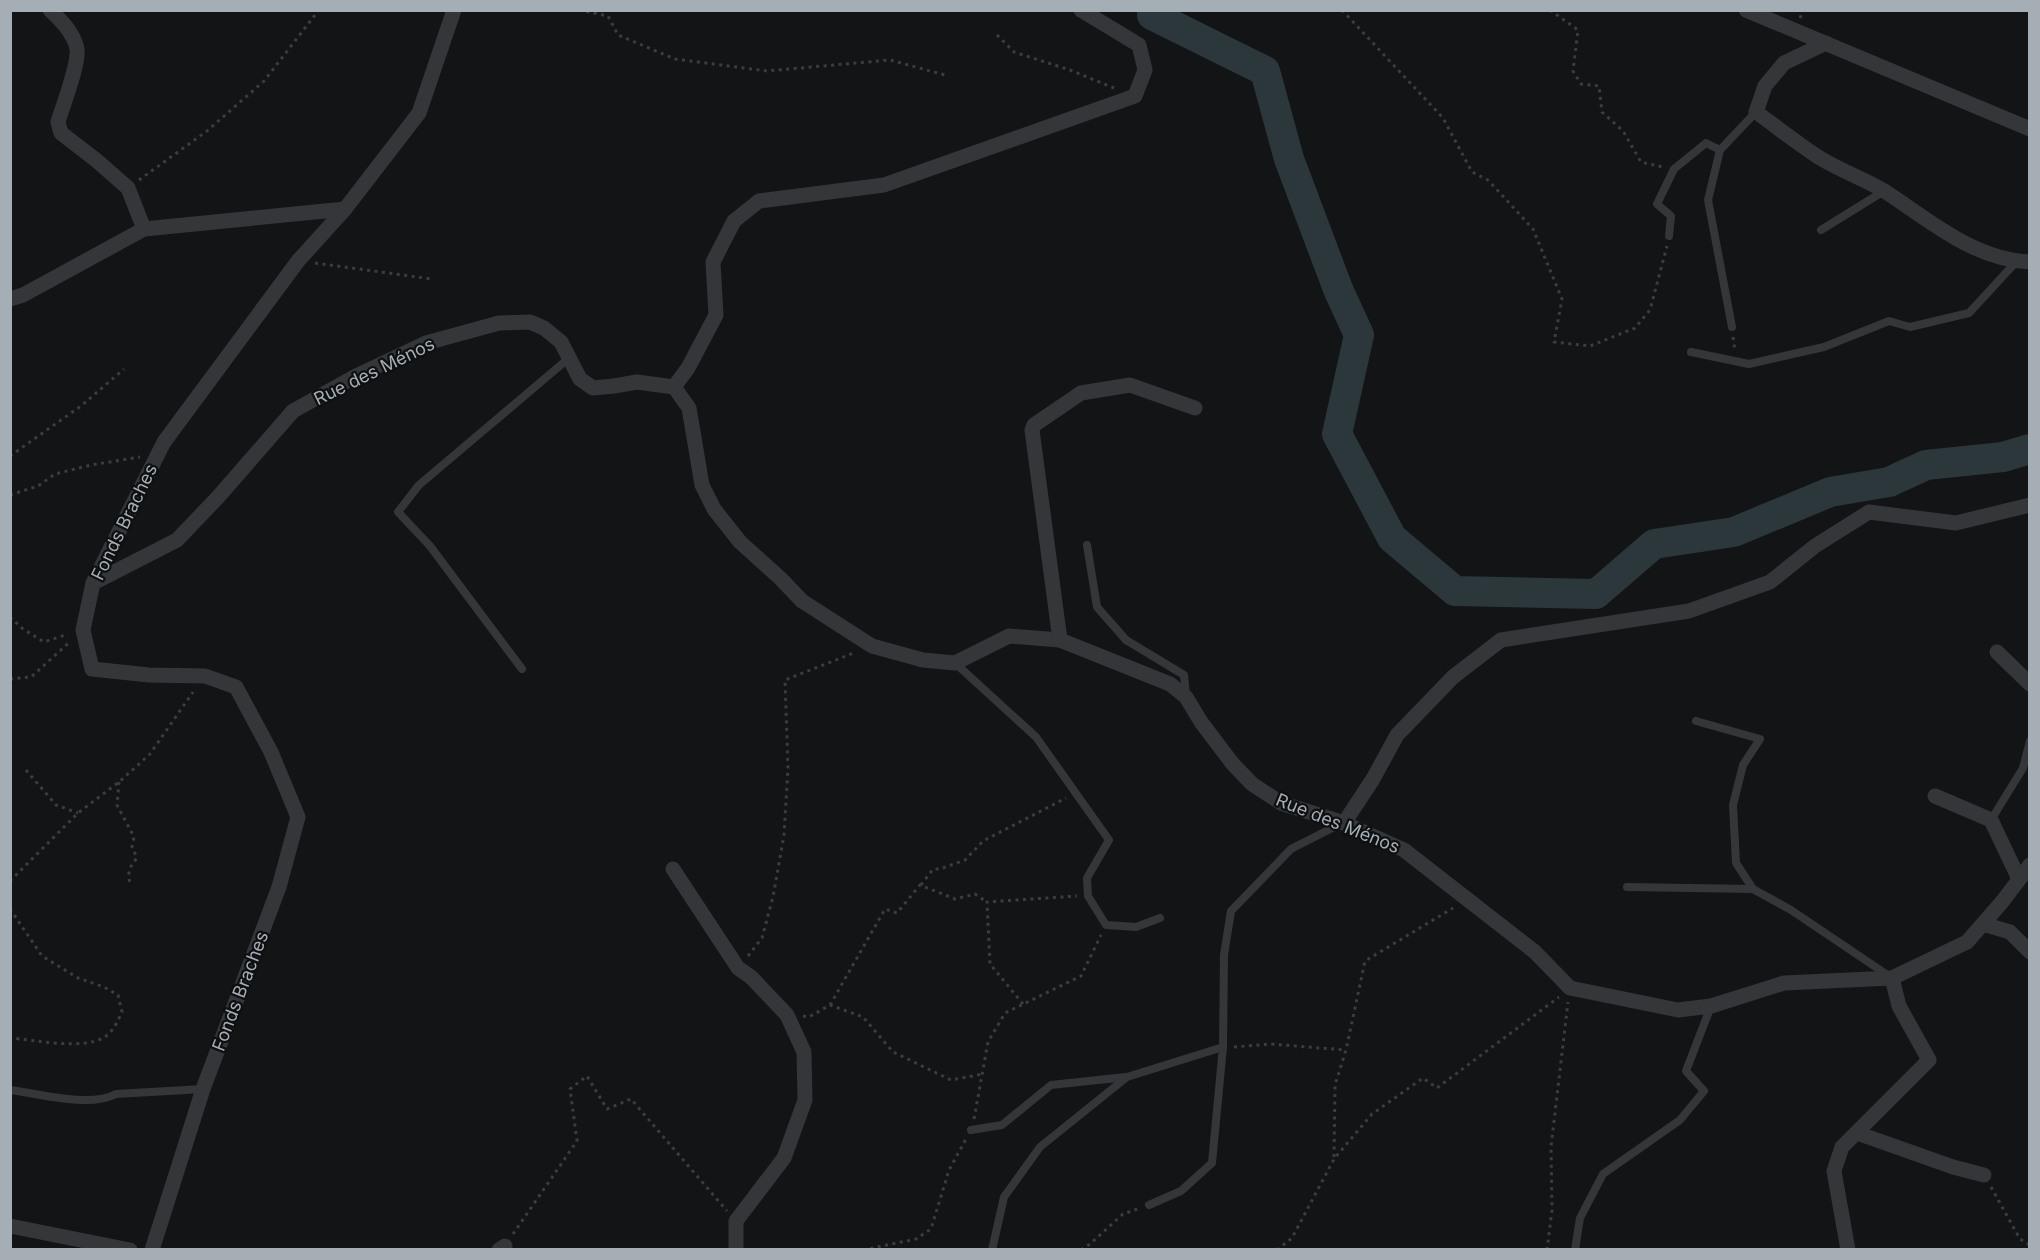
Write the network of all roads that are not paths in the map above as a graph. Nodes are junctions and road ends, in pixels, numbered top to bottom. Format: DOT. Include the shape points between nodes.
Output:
graph roads {
  1 [pos="50,10"];
  2 [pos="454,10"];
  3 [pos="1081,10"];
  4 [pos="1746,10"];
  5 [pos="1826,43"];
  6 [pos="1756,112"];
  7 [pos="2030,129"];
  8 [pos="1720,150"];
  9 [pos="1884,191"];
  10 [pos="345,209"];
  11 [pos="144,229"];
  12 [pos="1821,230"];
  13 [pos="1669,236"];
  14 [pos="2023,262"];
  15 [pos="10,299"];
  16 [pos="1732,327"];
  17 [pos="1691,352"];
  18 [pos="569,358"];
  19 [pos="674,387"];
  20 [pos="1195,408"];
  21 [pos="2030,505"];
  22 [pos="1087,545"];
  23 [pos="93,584"];
  24 [pos="1060,640"];
  25 [pos="1996,652"];
  26 [pos="955,663"];
  27 [pos="522,669"];
  28 [pos="2030,684"];
  29 [pos="1186,697"];
  30 [pos="1696,721"];
  31 [pos="2030,741"];
  32 [pos="1935,796"];
  33 [pos="1991,819"];
  34 [pos="1344,823"];
  35 [pos="2030,865"];
  36 [pos="673,869"];
  37 [pos="2019,879"];
  38 [pos="1627,887"];
  39 [pos="1753,889"];
  40 [pos="1160,918"];
  41 [pos="1983,924"];
  42 [pos="2030,952"];
  43 [pos="1892,978"];
  44 [pos="1712,1006"];
  45 [pos="1223,1047"];
  46 [pos="1127,1077"];
  47 [pos="203,1089"];
  48 [pos="10,1090"];
  49 [pos="971,1130"];
  50 [pos="1857,1133"];
  51 [pos="1984,1175"];
  52 [pos="1149,1205"];
  53 [pos="10,1226"];
  54 [pos="994,1248"];
  55 [pos="130,1250"];
  56 [pos="152,1250"];
  57 [pos="736,1250"];
  58 [pos="1575,1250"];
  59 [pos="1848,1250"];
  1 -- 11 [label="street" via="65,24 77,49 58,122 61,133 128,188"];
  2 -- 10 [label="street, Fonds Braches" via="419,113"];
  3 -- 19 [label="street" via="1139,45 1145,70 1135,96 884,185 759,201 734,221 713,262 716,315"];
  4 -- 5 [label="street"];
  5 -- 6 [label="street" via="1784,63 1765,86"];
  5 -- 7 [label="street"];
  6 -- 8 [label="lane"];
  6 -- 9 [label="street" via="1821,158"];
  8 -- 13 [label="lane" via="1706,143 1674,169 1657,204 1671,216"];
  8 -- 16 [label="lane" via="1708,200"];
  9 -- 12 [label="lane"];
  9 -- 14 [label="street" via="1957,239"];
  10 -- 11 [label="street"];
  10 -- 23 [label="street, Fonds Braches" via="298,261 164,442"];
  11 -- 15 [label="street"];
  14 -- 17 [label="lane" via="1969,313 1910,327 1889,321 1824,347 1749,364"];
  18 -- 19 [label="street, Rue des Ménos" via="580,379 593,388 638,382"];
  18 -- 23 [label="street, Rue des Ménos" via="561,342 544,328 530,322 499,323 426,343 356,376 293,411 177,540"];
  18 -- 27 [label="lane" via="419,485 398,512 430,546"];
  19 -- 26 [label="street" via="689,408 702,485 714,509 740,542 802,601 872,646 923,660"];
  20 -- 24 [label="street" via="1130,385 1081,393 1034,425"];
  21 -- 34 [label="street" via="1956,523 1869,512 1815,546 1770,582 1689,611 1501,640 1453,677 1397,735"];
  22 -- 29 [label="lane" via="1097,607 1126,640 1184,675"];
  23 -- 47 [label="street, Fonds Braches" via="83,630 92,669 205,676 236,687 271,752 298,817 279,887"];
  24 -- 26 [label="street, Rue des Ménos" via="1009,636"];
  24 -- 29 [label="street, Rue des Ménos" via="1170,684"];
  25 -- 28 [label="street"];
  26 -- 40 [label="lane" via="1036,737 1109,840 1087,878 1088,896 1106,925 1136,927"];
  29 -- 34 [label="street, Rue des Ménos" via="1232,763 1252,784 1281,803"];
  30 -- 39 [label="lane" via="1760,739 1743,765 1733,805 1736,864"];
  31 -- 33 [label="lane" via="2023,768"];
  32 -- 33 [label="street"];
  33 -- 37 [label="street"];
  34 -- 44 [label="street, Rue des Ménos" via="1404,850 1535,952 1570,988 1678,1010"];
  34 -- 45 [label="lane" via="1291,849 1231,911 1224,956"];
  35 -- 37 [label="street"];
  36 -- 57 [label="street" via="738,968 787,1015 804,1052 805,1100 784,1158 736,1221"];
  37 -- 41 [label="street"];
  38 -- 39 [label="lane"];
  39 -- 43 [label="lane"];
  41 -- 42 [label="street" via="2010,932"];
  41 -- 43 [label="street" via="1967,942"];
  43 -- 44 [label="street" via="1784,983"];
  43 -- 50 [label="street" via="1899,1006 1929,1060"];
  44 -- 58 [label="lane" via="1686,1071 1704,1091 1680,1120 1603,1174 1580,1218"];
  45 -- 46 [label="lane"];
  45 -- 52 [label="lane" via="1212,1163 1181,1191"];
  46 -- 49 [label="lane" via="1052,1086 1002,1125"];
  46 -- 54 [label="lane" via="1040,1147 1004,1197"];
  47 -- 48 [label="lane" via="116,1094 105,1100"];
  47 -- 56 [label="street, Fonds Braches"];
  50 -- 51 [label="street"];
  50 -- 59 [label="street" via="1842,1147 1834,1171"];
  53 -- 55 [label="street"];
}
